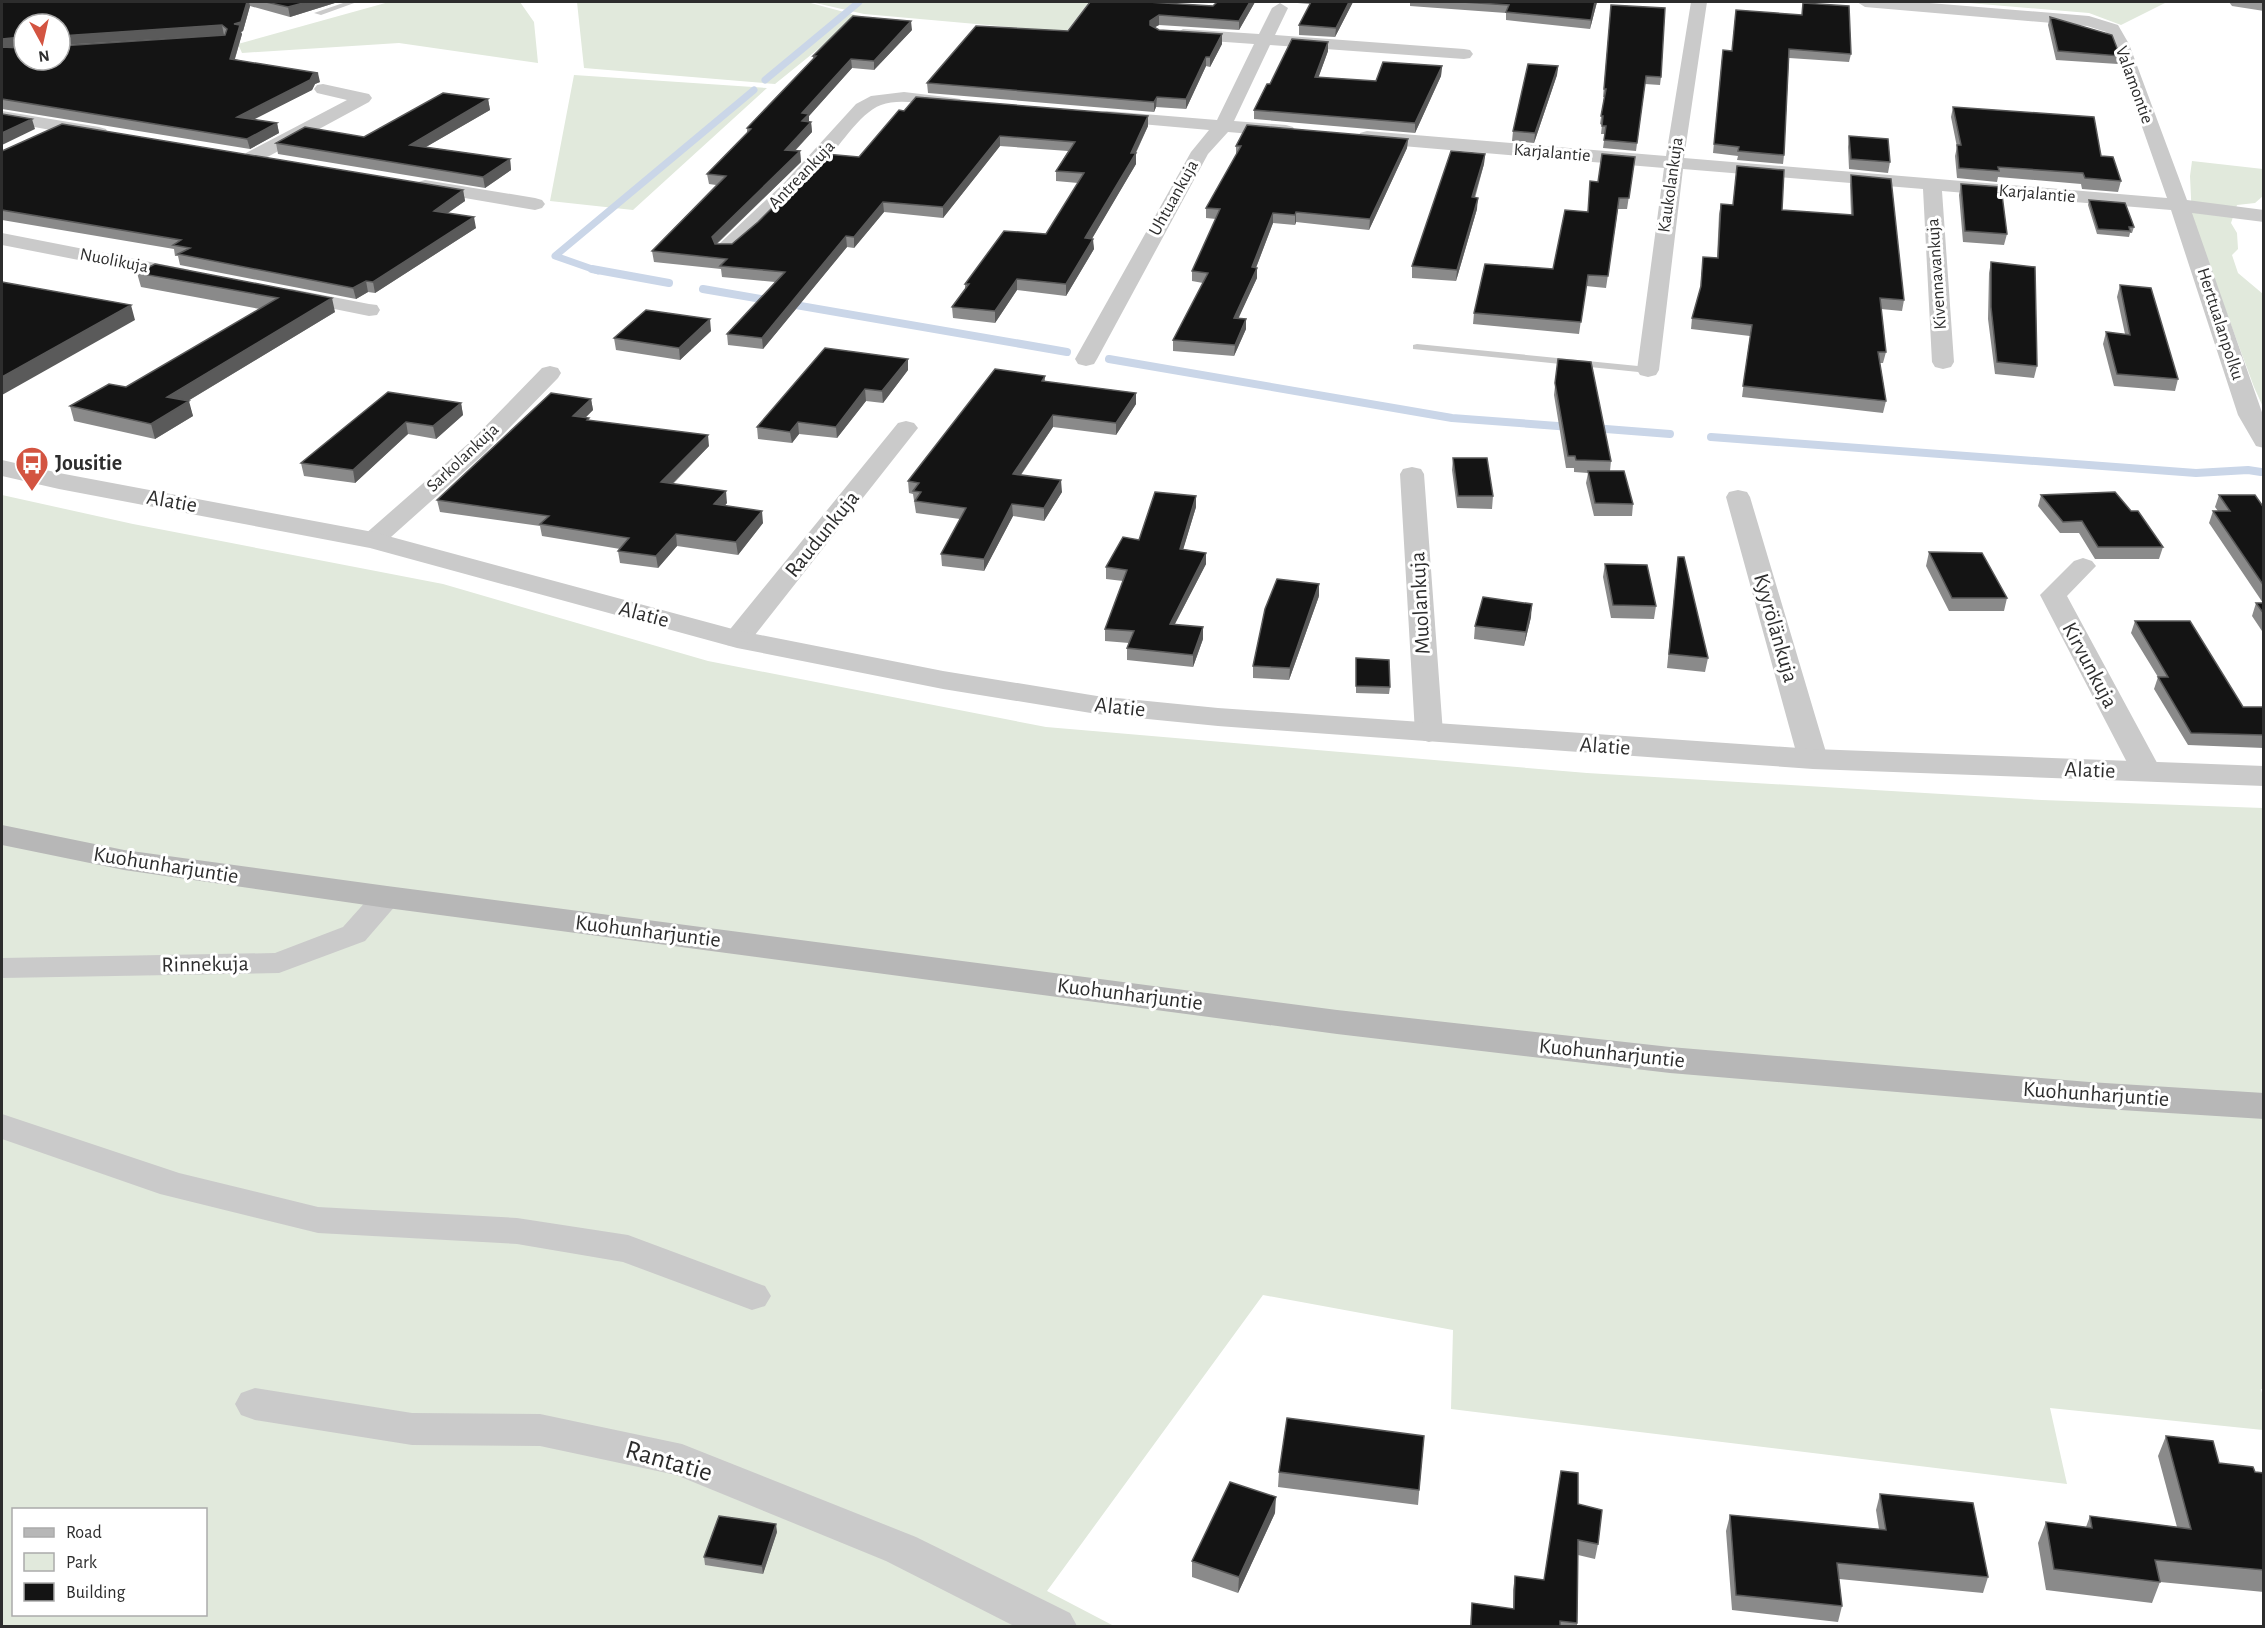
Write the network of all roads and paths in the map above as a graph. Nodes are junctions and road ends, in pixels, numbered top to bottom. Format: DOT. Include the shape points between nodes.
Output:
graph roads {
  1 [pos="352,2"];
  2 [pos="1699,2"];
  3 [pos="1865,2"];
  4 [pos="2238,2"];
  5 [pos="2264,6"];
  6 [pos="1280,8"];
  7 [pos="318,13"];
  8 [pos="1171,33"];
  9 [pos="1265,40"];
  10 [pos="1464,54"];
  11 [pos="323,89"];
  12 [pos="974,104"];
  13 [pos="1092,114"];
  14 [pos="2,116"];
  15 [pos="61,126"];
  16 [pos="1223,126"];
  17 [pos="1303,132"];
  18 [pos="118,136"];
  19 [pos="1348,136"];
  20 [pos="31,140"];
  21 [pos="231,154"];
  22 [pos="253,157"];
  23 [pos="276,161"];
  24 [pos="1674,163"];
  25 [pos="405,183"];
  26 [pos="1932,186"];
  27 [pos="535,204"];
  28 [pos="2178,205"];
  29 [pos="2264,216"];
  30 [pos="2,239"];
  31 [pos="725,249"];
  32 [pos="200,278"];
  33 [pos="268,291"];
  34 [pos="369,310"];
  35 [pos="1417,347"];
  36 [pos="1086,359"];
  37 [pos="1943,362"];
  38 [pos="1648,370"];
  39 [pos="550,373"];
  40 [pos="906,428"];
  41 [pos="2264,441"];
  42 [pos="2,468"];
  43 [pos="1412,474"];
  44 [pos="1738,497"];
  45 [pos="373,540"];
  46 [pos="2083,566"];
  47 [pos="737,639"];
  48 [pos="1429,733"];
  49 [pos="1813,759"];
  50 [pos="2147,772"];
  51 [pos="2264,776"];
  52 [pos="2,835"];
  53 [pos="387,897"];
  54 [pos="2,968"];
  55 [pos="2264,1106"];
  56 [pos="2,1126"];
  57 [pos="752,1296"];
  58 [pos="255,1404"];
  59 [pos="1055,1626"];
  1 -- 7 [label="lane"];
  2 -- 24 [label="street, Kaukolankuja"];
  3 -- 28 [label="street, Valamontie" via="2089,21 2112,29 2121,44"];
  4 -- 5 [label="highway"];
  6 -- 9 [label="street, Uhtuankuja"];
  8 -- 9 [label="street"];
  9 -- 10 [label="street"];
  9 -- 16 [label="street, Uhtuankuja"];
  11 -- 22 [label="street" via="363,98"];
  12 -- 31 [label="street, Antreankuja" via="890,98 861,109 832,145"];
  13 -- 16 [label="street"];
  14 -- 15 [label="street"];
  15 -- 18 [label="street"];
  15 -- 20 [label="street"];
  16 -- 17 [label="street"];
  16 -- 36 [label="street, Uhtuankuja" via="1200,152"];
  19 -- 24 [label="street, Karjalantie"];
  21 -- 22 [label="street"];
  22 -- 23 [label="street"];
  24 -- 26 [label="street, Karjalantie"];
  24 -- 38 [label="street, Kaukolankuja"];
  25 -- 27 [label="street"];
  26 -- 28 [label="street, Karjalantie"];
  26 -- 37 [label="street, Kivennavankuja"];
  28 -- 29 [label="street, Karjalantie"];
  28 -- 41 [label="street, Herttualanpolku" via="2250,415"];
  30 -- 32 [label="street, Nuolikuja"];
  33 -- 34 [label="street"];
  35 -- 38 [label="lane"];
  39 -- 45 [label="street, Sarkolankuja" via="477,448"];
  40 -- 47 [label="street, Raudunkuja"];
  42 -- 45 [label="street, Alatie"];
  43 -- 48 [label="street, Muolankuja"];
  44 -- 49 [label="street, Kyyrölänkuja"];
  45 -- 47 [label="street, Alatie"];
  46 -- 50 [label="street, Kirvunkuja" via="2053,595"];
  47 -- 48 [label="street, Alatie" via="943,680 1098,705"];
  48 -- 49 [label="street, Alatie"];
  49 -- 50 [label="street, Alatie"];
  50 -- 51 [label="street, Alatie"];
  52 -- 53 [label="main road, Kuohunharjuntie" via="124,860"];
  53 -- 54 [label="street, Rinnekuja" via="354,934 279,963"];
  53 -- 55 [label="main road, Kuohunharjuntie" via="1337,1022 1670,1060"];
  56 -- 57 [label="street" via="173,1185 318,1220 517,1231 628,1249"];
  58 -- 59 [label="street, Rantatie" via="412,1430 540,1430 682,1460 901,1549"];
}
